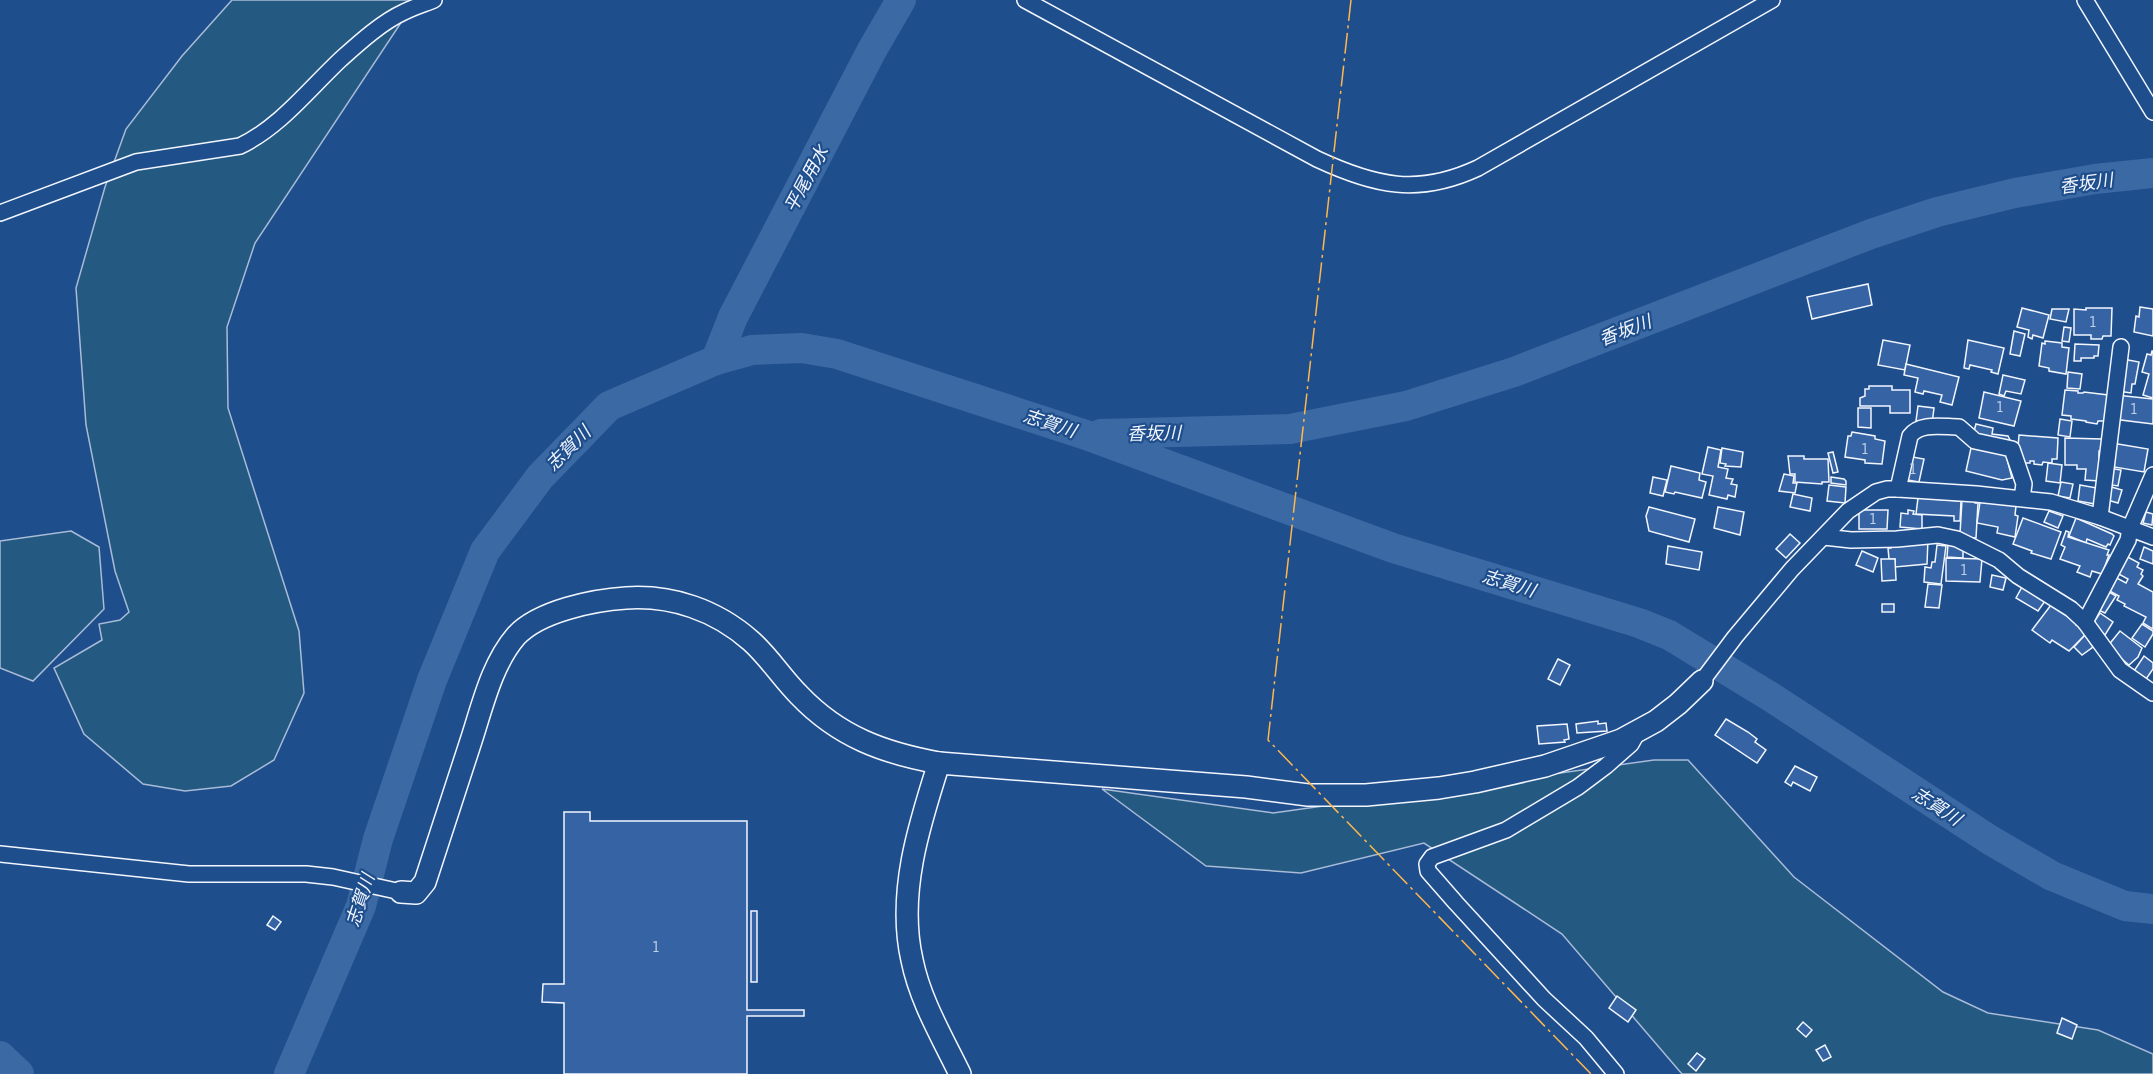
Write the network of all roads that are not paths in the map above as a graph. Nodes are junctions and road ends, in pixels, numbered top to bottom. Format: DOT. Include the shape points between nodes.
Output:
graph roads {
  1 [pos="435,0"];
  2 [pos="1025,0"];
  3 [pos="1772,0"];
  4 [pos="2085,0"];
  5 [pos="2153,112"];
  6 [pos="0,213"];
  7 [pos="2121,347"];
  8 [pos="2153,475"];
  9 [pos="1898,489"];
  10 [pos="2022,498"];
  11 [pos="2100,517"];
  12 [pos="2130,528"];
  13 [pos="1824,537"];
  14 [pos="2153,537"];
  15 [pos="2085,622"];
  16 [pos="1702,681"];
  17 [pos="2153,693"];
  18 [pos="1638,731"];
  19 [pos="939,763"];
  20 [pos="0,854"];
  21 [pos="401,892"];
  22 [pos="960,1074"];
  23 [pos="1616,1074"];
  1 -- 6 [label="street" via="403,12 382,26 273,124 240,146 136,162"];
  2 -- 3 [label="street" via="1317,159 1359,176 1414,186 1445,182 1478,168"];
  4 -- 5 [label="street"];
  7 -- 11 [label="street"];
  8 -- 12 [label="street"];
  9 -- 10 [label="street"];
  9 -- 10 [label="street" via="1914,430 1959,428 1975,441 2012,449 2024,484"];
  9 -- 13 [label="street" via="1865,498"];
  10 -- 11 [label="street"];
  11 -- 12 [label="street"];
  12 -- 14 [label="street"];
  12 -- 15 [label="street" via="2128,540"];
  13 -- 15 [label="street" via="1851,540 1938,535 1957,539 2000,560"];
  13 -- 16 [label="street" via="1792,569"];
  15 -- 17 [label="street" via="2120,670"];
  16 -- 18 [label="street" via="1678,704"];
  18 -- 19 [label="street" via="1545,766 1439,788 1366,795 1308,795"];
  18 -- 23 [label="street" via="1630,744 1578,787 1506,830 1432,857 1427,864 1428,871 1449,895"];
  19 -- 21 [label="street" via="901,756 844,731 800,696 752,642 705,611 669,599 641,597 596,602 528,626 509,647 488,689 425,882 416,893"];
  19 -- 22 [label="street" via="913,858 908,935 912,962 926,1003"];
  20 -- 21 [label="street" via="189,874 285,872 333,877"];
}
